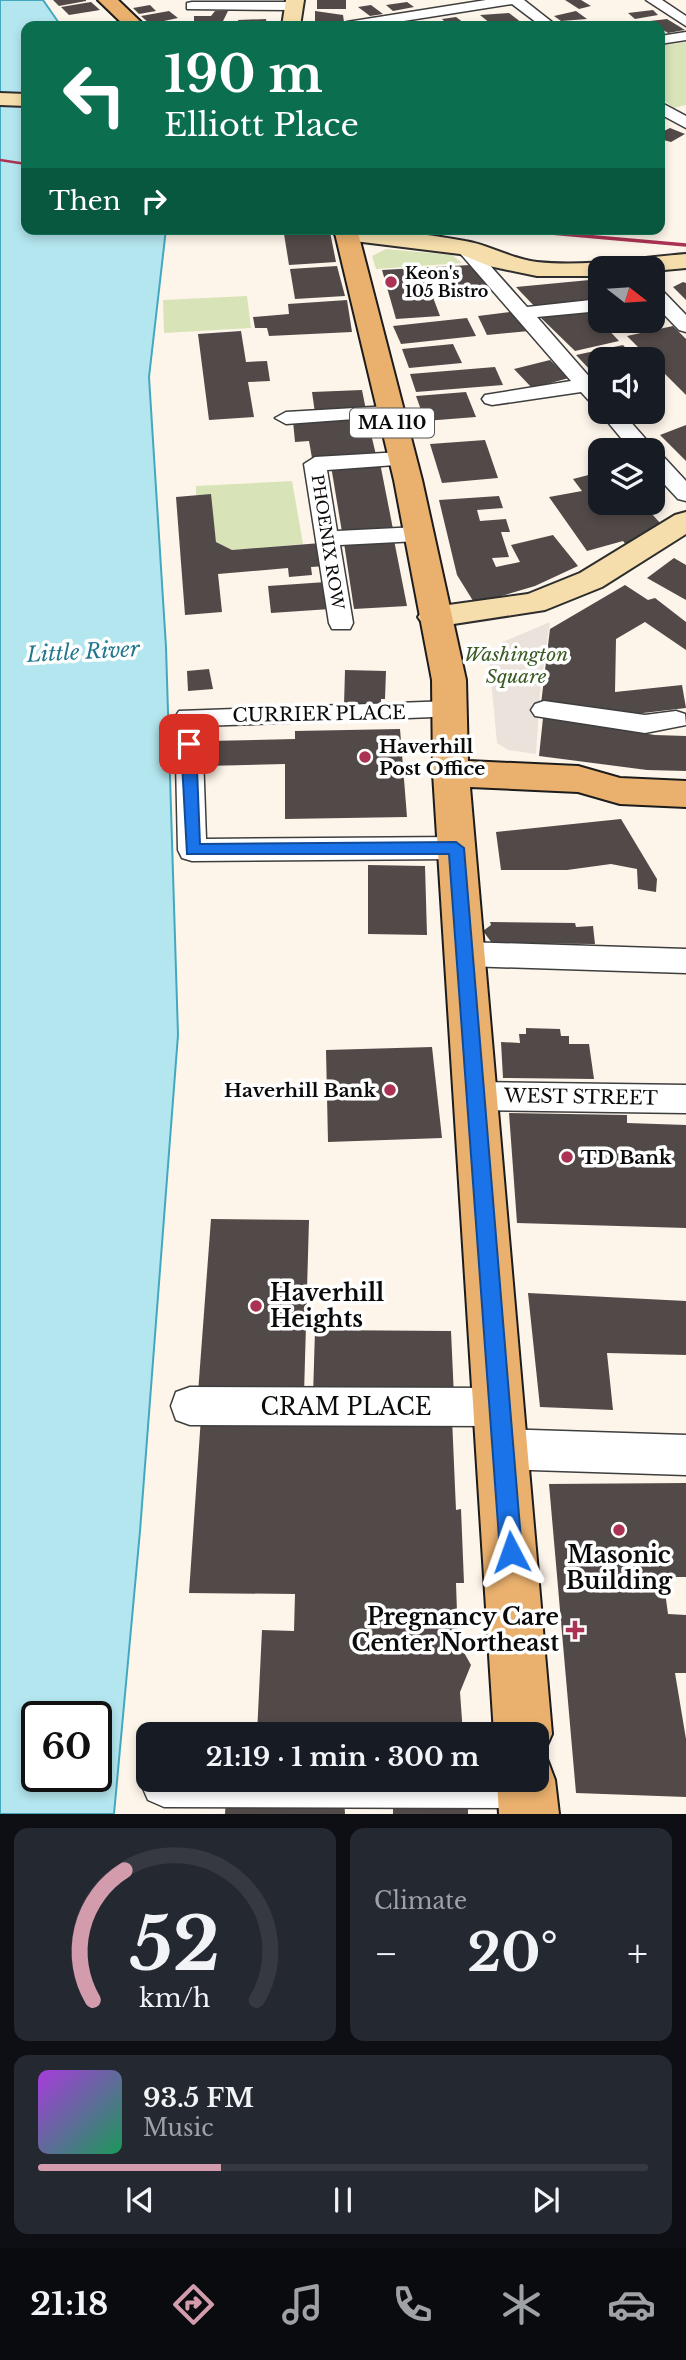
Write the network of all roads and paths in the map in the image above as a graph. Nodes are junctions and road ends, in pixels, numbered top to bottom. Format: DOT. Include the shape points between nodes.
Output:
graph roads {
  1 [pos="107,0"];
  2 [pos="514,0"];
  3 [pos="653,0"];
  4 [pos="294,3"];
  5 [pos="192,6"];
  6 [pos="130,21"];
  7 [pos="292,21"];
  8 [pos="379,21"];
  9 [pos="543,21"];
  10 [pos="686,22"];
  11 [pos="686,36"];
  12 [pos="665,39"];
  13 [pos="0,99"];
  14 [pos="21,100"];
  15 [pos="346,235"];
  16 [pos="373,235"];
  17 [pos="465,248"];
  18 [pos="686,261"];
  19 [pos="665,263"];
  20 [pos="588,269"];
  21 [pos="588,306"];
  22 [pos="665,306"];
  23 [pos="522,313"];
  24 [pos="686,326"];
  25 [pos="588,387"];
  26 [pos="588,393"];
  27 [pos="492,399"];
  28 [pos="389,412"];
  29 [pos="286,418"];
  30 [pos="620,424"];
  31 [pos="633,438"];
  32 [pos="401,459"];
  33 [pos="665,472"];
  34 [pos="686,494"];
  35 [pos="686,521"];
  36 [pos="418,534"];
  37 [pos="329,538"];
  38 [pos="434,617"];
  39 [pos="341,624"];
  40 [pos="450,710"];
  41 [pos="544,710"];
  42 [pos="676,720"];
  43 [pos="452,787"];
  44 [pos="686,794"];
  45 [pos="456,848"];
  46 [pos="465,954"];
  47 [pos="686,961"];
  48 [pos="476,1096"];
  49 [pos="686,1100"];
  50 [pos="190,1406"];
  51 [pos="503,1428"];
  52 [pos="686,1455"];
  53 [pos="522,1722"];
  1 -- 6 [label="main road"];
  2 -- 8 [label="street"];
  2 -- 9 [label="street"];
  3 -- 10 [label="street"];
  4 -- 5 [label="street"];
  4 -- 7 [label="main road"];
  11 -- 12 [label="street"];
  13 -- 14 [label="main road"];
  15 -- 28 [label="main road, MA 110"];
  16 -- 17 [label="main road"];
  17 -- 20 [label="main road" via="526,267"];
  17 -- 23 [label="street"];
  18 -- 19 [label="main road"];
  21 -- 23 [label="street"];
  22 -- 24 [label="street"];
  23 -- 25 [label="street"];
  26 -- 27 [label="street"];
  28 -- 29 [label="street"];
  28 -- 32 [label="main road, MA 110"];
  30 -- 31 [label="street"];
  32 -- 36 [label="main road, MA 110"];
  32 -- 37 [label="street, PHOENIX ROW" via="315,464"];
  33 -- 34 [label="street"];
  35 -- 38 [label="main road" via="591,580 534,603"];
  36 -- 37 [label="street"];
  36 -- 38 [label="main road, MA 110"];
  37 -- 39 [label="street, PHOENIX ROW"];
  38 -- 40 [label="main road, MA 110" via="449,680"];
  40 -- 43 [label="main road, MA 110"];
  40 -- 45 [label="street, CURRIER PLACE" via="188,717 192,850"];
  41 -- 42 [label="street" via="645,724"];
  43 -- 44 [label="main road" via="583,801 620,790"];
  43 -- 45 [label="main road"];
  45 -- 46 [label="main road"];
  46 -- 47 [label="street"];
  46 -- 48 [label="main road"];
  48 -- 49 [label="street, WEST STREET"];
  48 -- 51 [label="main road"];
  50 -- 51 [label="street, CRAM PLACE"];
  51 -- 52 [label="street, CRAM PLACE"];
  51 -- 53 [label="main road"];
}
